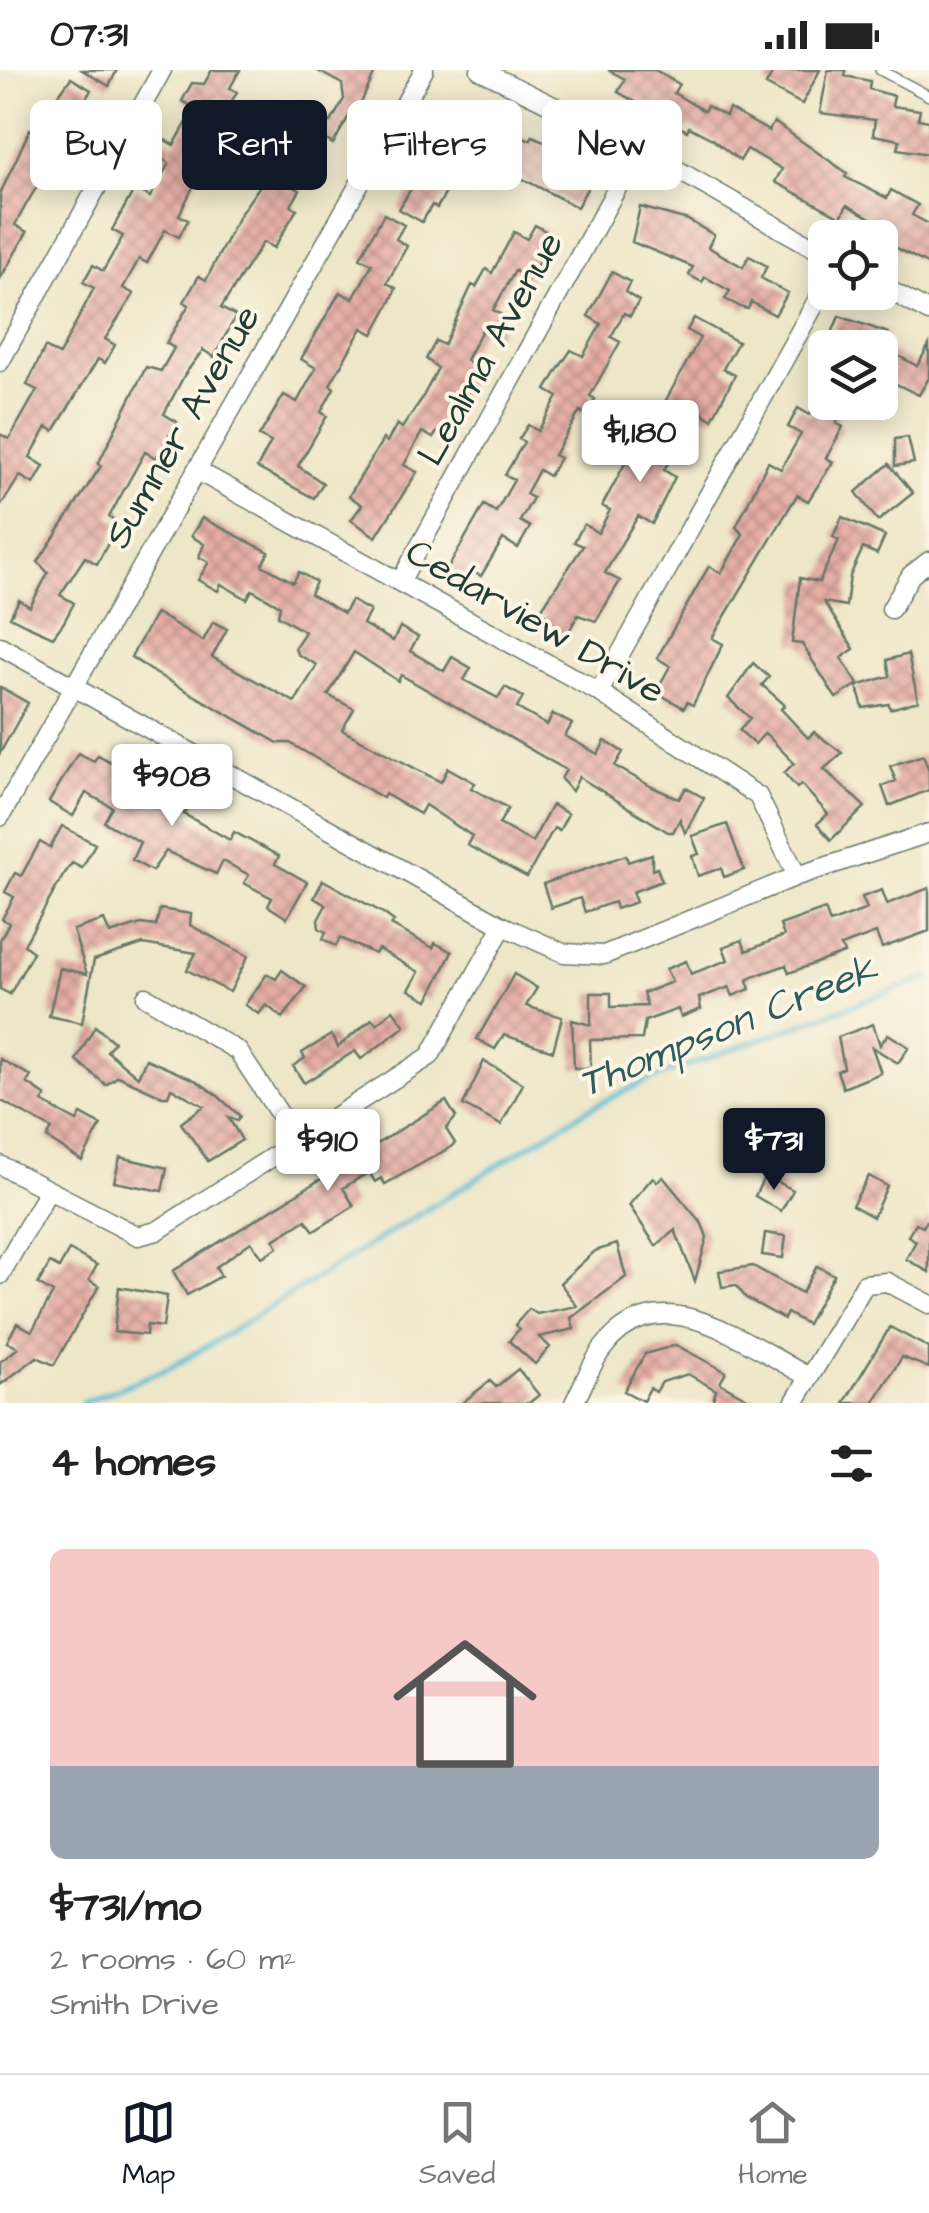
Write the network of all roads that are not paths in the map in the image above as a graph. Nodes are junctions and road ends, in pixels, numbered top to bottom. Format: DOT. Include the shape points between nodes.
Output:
graph roads {
  1 [pos="162,70"];
  2 [pos="424,70"];
  3 [pos="480,70"];
  4 [pos="880,70"];
  5 [pos="901,75"];
  6 [pos="929,96"];
  7 [pos="542,100"];
  8 [pos="682,173"];
  9 [pos="616,190"];
  10 [pos="808,244"];
  11 [pos="898,295"];
  12 [pos="812,310"];
  13 [pos="929,312"];
  14 [pos="0,362"];
  15 [pos="196,470"];
  16 [pos="929,562"];
  17 [pos="400,582"];
  18 [pos="892,608"];
  19 [pos="0,646"];
  20 [pos="75,685"];
  21 [pos="599,692"];
  22 [pos="0,817"];
  23 [pos="929,832"];
  24 [pos="797,876"];
  25 [pos="503,926"];
  26 [pos="146,996"];
  27 [pos="298,1142"];
  28 [pos="0,1164"];
  29 [pos="48,1190"];
  30 [pos="0,1275"];
  31 [pos="929,1304"];
  32 [pos="809,1377"];
  33 [pos="574,1403"];
  34 [pos="794,1403"];
  1 -- 14 [label="street"];
  2 -- 15 [label="street, Sumner Avenue"];
  3 -- 7 [label="street"];
  4 -- 5 [label="lane"];
  5 -- 6 [label="lane"];
  8 -- 10 [label="street"];
  9 -- 17 [label="street, Lealma Avenue"];
  11 -- 13 [label="street"];
  12 -- 21 [label="street"];
  15 -- 17 [label="street, Cedarview Drive"];
  15 -- 20 [label="street, Sumner Avenue"];
  16 -- 18 [label="street" via="910,574"];
  17 -- 21 [label="street, Cedarview Drive"];
  19 -- 20 [label="street"];
  20 -- 22 [label="street, Sumner Avenue"];
  20 -- 25 [label="street"];
  21 -- 24 [label="street, Cedarview Drive" via="758,796"];
  23 -- 24 [label="street"];
  24 -- 25 [label="street" via="604,955 564,953"];
  25 -- 27 [label="street" via="430,1056"];
  26 -- 27 [label="street" via="238,1052"];
  27 -- 29 [label="street" via="157,1231 138,1236"];
  28 -- 29 [label="street"];
  29 -- 30 [label="street"];
  31 -- 32 [label="street" via="887,1282 865,1284"];
  32 -- 33 [label="street" via="690,1314 656,1313 626,1326 603,1349"];
  32 -- 34 [label="street"];
}
